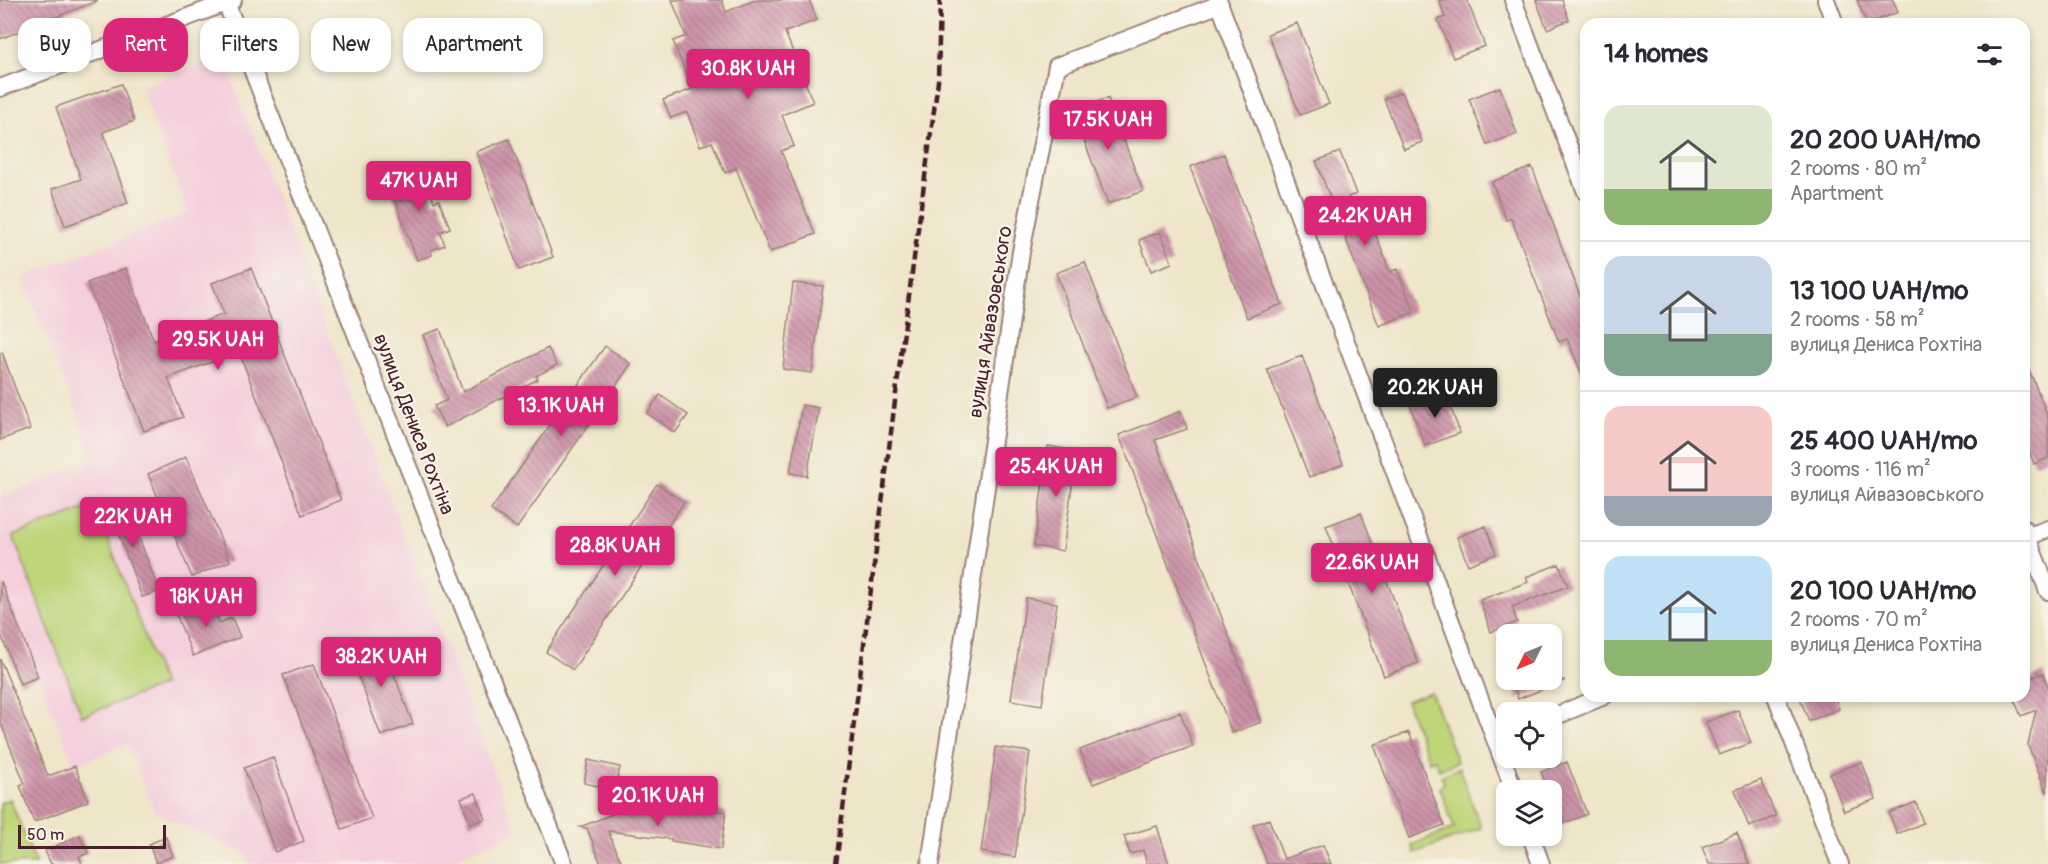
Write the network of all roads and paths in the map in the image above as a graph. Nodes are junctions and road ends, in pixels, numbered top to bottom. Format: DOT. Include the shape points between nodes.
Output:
graph roads {
  1 [pos="1513,0"];
  2 [pos="1826,0"];
  3 [pos="228,1"];
  4 [pos="1219,2"];
  5 [pos="1833,18"];
  6 [pos="0,88"];
  7 [pos="1580,176"];
  8 [pos="2048,529"];
  9 [pos="2030,534"];
  10 [pos="2030,549"];
  11 [pos="2048,591"];
  12 [pos="1590,702"];
  13 [pos="1778,702"];
  14 [pos="1562,713"];
  15 [pos="1496,725"];
  16 [pos="1535,846"];
  17 [pos="564,864"];
  18 [pos="930,864"];
  19 [pos="1542,864"];
  20 [pos="1839,864"];
  1 -- 7 [label="street"];
  2 -- 5 [label="street"];
  3 -- 6 [label="street"];
  3 -- 17 [label="street, вулиця Дениса Рохтіна"];
  4 -- 15 [label="street"];
  4 -- 18 [label="street, вулиця Айвазовського" via="1057,66 1021,252"];
  8 -- 9 [label="street"];
  10 -- 11 [label="street"];
  12 -- 14 [label="street"];
  13 -- 20 [label="street"];
  16 -- 19 [label="street"];
}
